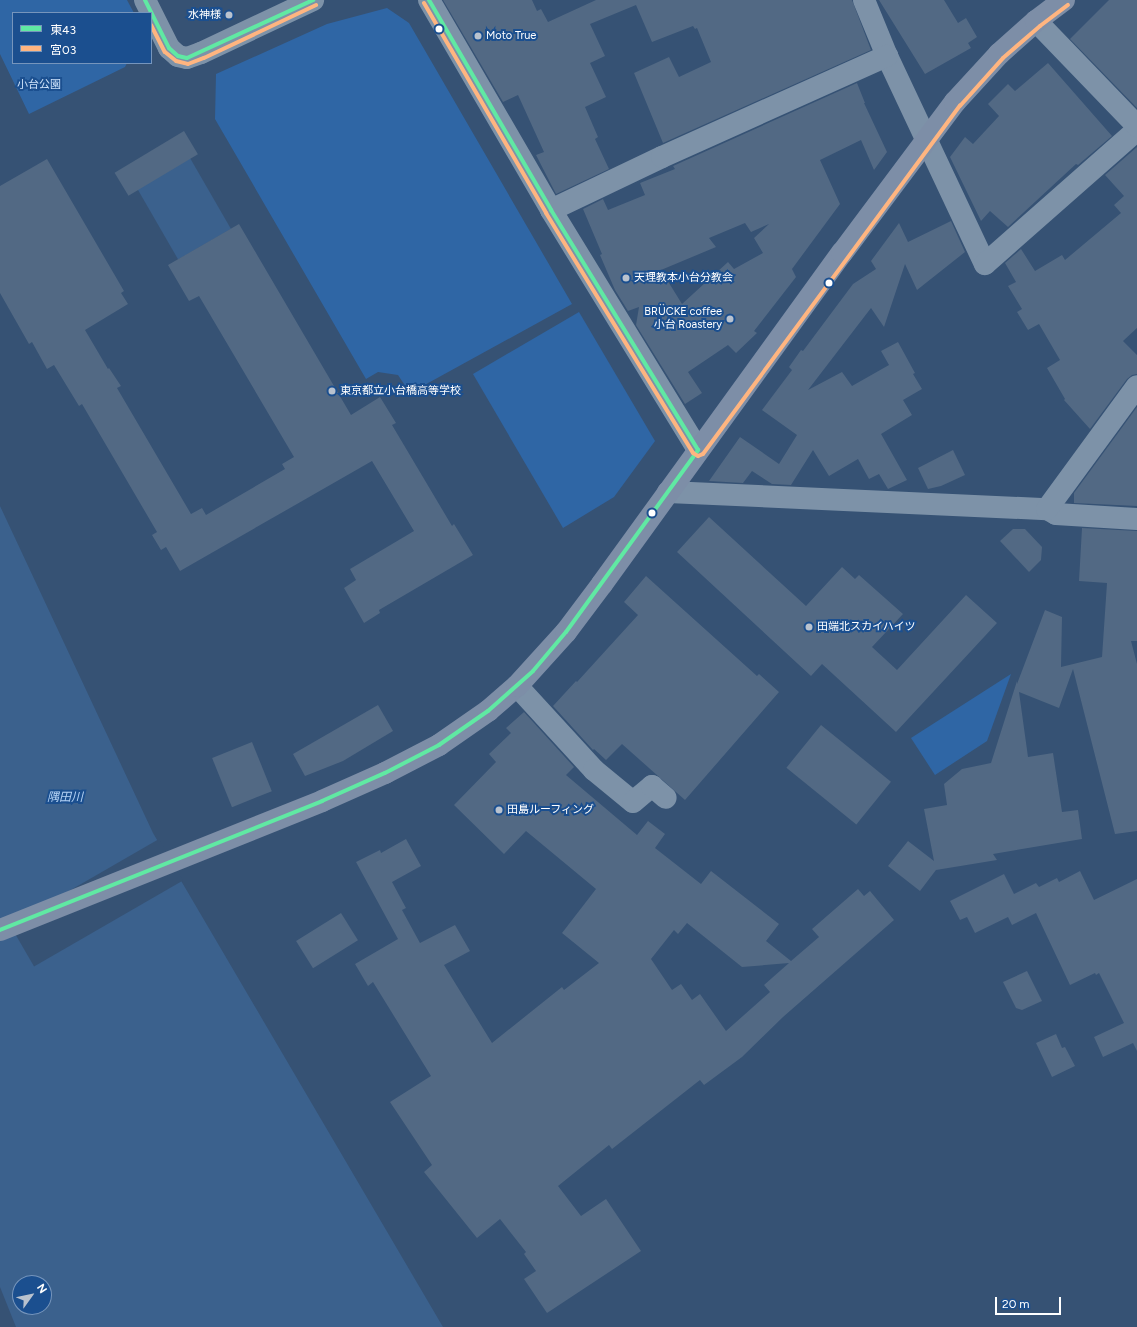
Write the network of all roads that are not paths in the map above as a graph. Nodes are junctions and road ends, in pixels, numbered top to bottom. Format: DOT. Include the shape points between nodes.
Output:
graph roads {
  1 [pos="145,0"];
  2 [pos="313,0"];
  3 [pos="429,0"];
  4 [pos="864,0"];
  5 [pos="1064,0"];
  6 [pos="151,12"];
  7 [pos="152,14"];
  8 [pos="1036,21"];
  9 [pos="887,56"];
  10 [pos="1137,126"];
  11 [pos="1137,130"];
  12 [pos="926,140"];
  13 [pos="551,210"];
  14 [pos="1137,386"];
  15 [pos="698,450"];
  16 [pos="668,492"];
  17 [pos="1047,509"];
  18 [pos="1137,519"];
  19 [pos="517,686"];
  20 [pos="666,798"];
  21 [pos="0,930"];
  1 -- 6 [label="street"];
  2 -- 7 [label="street" via="187,58 178,56 169,48"];
  3 -- 13 [label="street"];
  4 -- 9 [label="street"];
  5 -- 8 [label="main road"];
  8 -- 10 [label="street"];
  8 -- 12 [label="main road" via="999,54"];
  9 -- 12 [label="street"];
  9 -- 13 [label="street"];
  11 -- 12 [label="street" via="985,264"];
  12 -- 15 [label="main road"];
  13 -- 15 [label="street"];
  14 -- 17 [label="street"];
  15 -- 16 [label="main road"];
  16 -- 17 [label="street"];
  16 -- 19 [label="main road" via="566,632"];
  17 -- 18 [label="street" via="1056,514"];
  19 -- 20 [label="street" via="594,770 633,802 652,786"];
  19 -- 21 [label="main road" via="488,711 439,745 384,773 322,801"];
}
